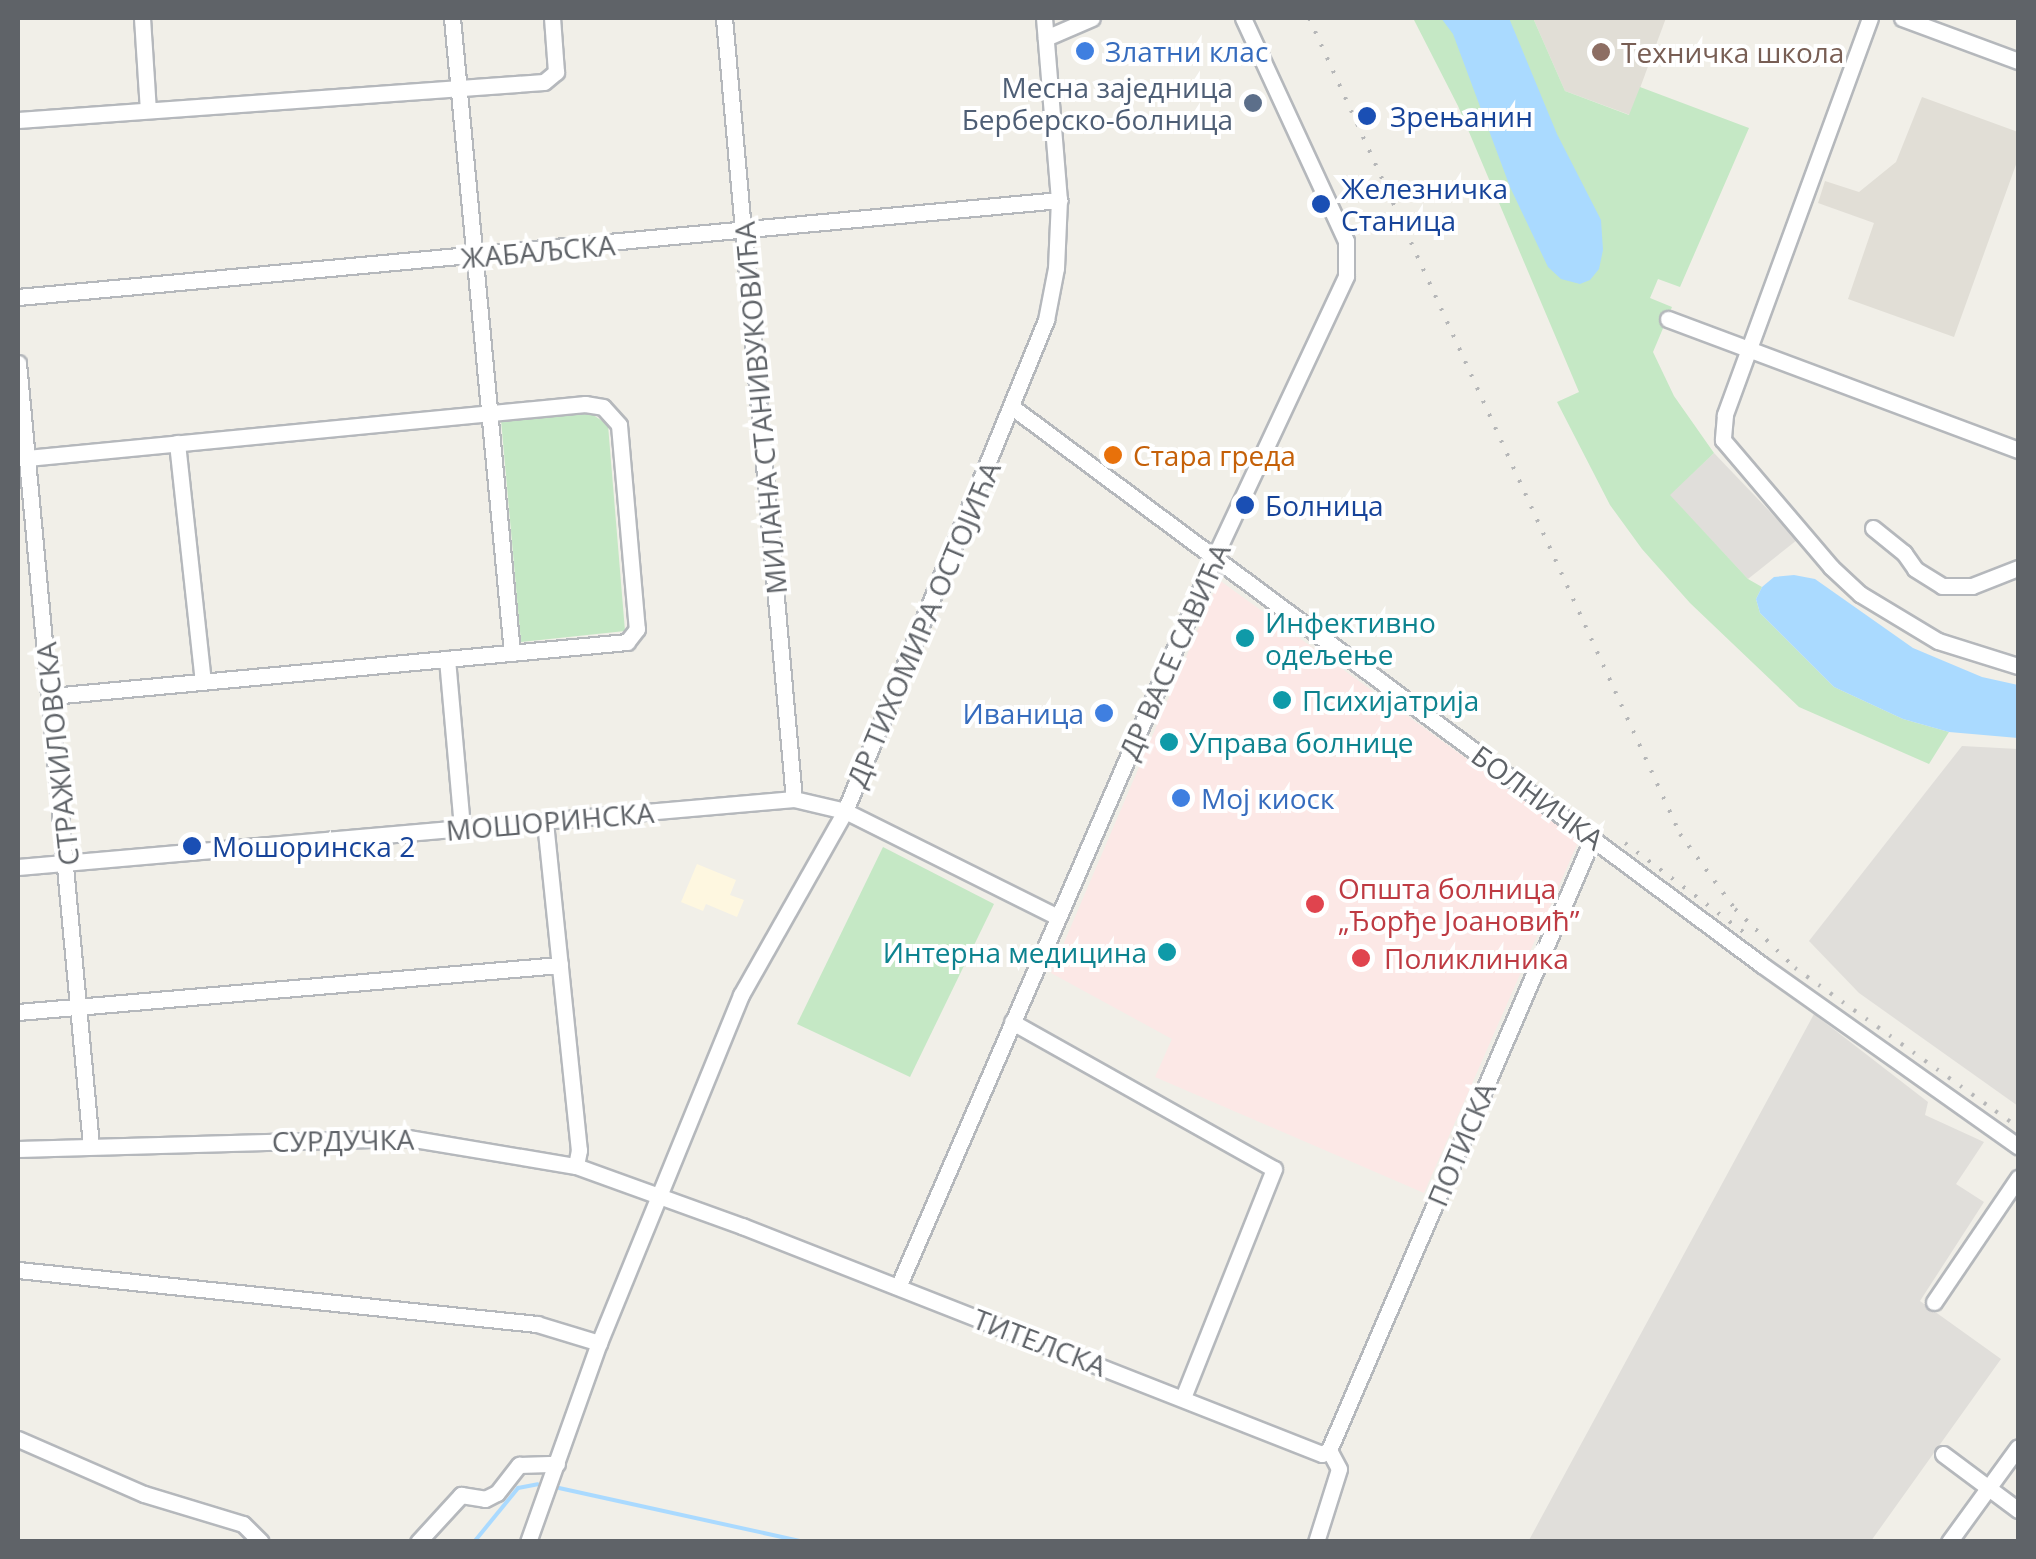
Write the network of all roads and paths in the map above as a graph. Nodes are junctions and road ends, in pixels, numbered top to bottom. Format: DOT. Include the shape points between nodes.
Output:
graph roads {
  1 [pos="142,18"];
  2 [pos="452,18"];
  3 [pos="552,18"];
  4 [pos="724,18"];
  5 [pos="1044,18"];
  6 [pos="1092,18"];
  7 [pos="1243,18"];
  8 [pos="1870,18"];
  9 [pos="1902,18"];
  10 [pos="1046,38"];
  11 [pos="2018,61"];
  12 [pos="459,88"];
  13 [pos="148,110"];
  14 [pos="18,120"];
  15 [pos="1058,200"];
  16 [pos="744,231"];
  17 [pos="475,258"];
  18 [pos="18,298"];
  19 [pos="1668,319"];
  20 [pos="1749,351"];
  21 [pos="18,362"];
  22 [pos="1012,407"];
  23 [pos="489,413"];
  24 [pos="178,443"];
  25 [pos="2018,450"];
  26 [pos="27,458"];
  27 [pos="1873,528"];
  28 [pos="1215,556"];
  29 [pos="2018,568"];
  30 [pos="512,653"];
  31 [pos="448,658"];
  32 [pos="2018,666"];
  33 [pos="203,682"];
  34 [pos="51,696"];
  35 [pos="794,799"];
  36 [pos="845,811"];
  37 [pos="545,822"];
  38 [pos="462,828"];
  39 [pos="1593,837"];
  40 [pos="68,862"];
  41 [pos="18,867"];
  42 [pos="1058,917"];
  43 [pos="560,964"];
  44 [pos="80,1006"];
  45 [pos="18,1012"];
  46 [pos="1012,1022"];
  47 [pos="91,1146"];
  48 [pos="2018,1146"];
  49 [pos="19,1148"];
  50 [pos="576,1166"];
  51 [pos="2018,1178"];
  52 [pos="657,1196"];
  53 [pos="18,1270"];
  54 [pos="898,1287"];
  55 [pos="1934,1302"];
  56 [pos="600,1343"];
  57 [pos="1183,1398"];
  58 [pos="18,1439"];
  59 [pos="2018,1447"];
  60 [pos="1329,1450"];
  61 [pos="1943,1454"];
  62 [pos="557,1464"];
  63 [pos="1988,1488"];
  64 [pos="2018,1510"];
  65 [pos="261,1542"];
  66 [pos="418,1542"];
  67 [pos="528,1542"];
  68 [pos="1316,1542"];
  69 [pos="1949,1542"];
  1 -- 13 [label="street"];
  2 -- 12 [label="street"];
  3 -- 12 [label="street" via="552,79"];
  4 -- 16 [label="street, МИЛАНА СТАНИВУКОВИЋА"];
  5 -- 10 [label="street, ДР ТИХОМИРА ОСТОЈИЋА"];
  6 -- 10 [label="street"];
  7 -- 28 [label="street, ДР ВАСЕ САВИЋА" via="1346,241 1348,266 1337,302"];
  8 -- 20 [label="street"];
  9 -- 11 [label="street"];
  10 -- 15 [label="street, ДР ТИХОМИРА ОСТОЈИЋА"];
  12 -- 13 [label="street"];
  12 -- 17 [label="street"];
  13 -- 14 [label="street"];
  15 -- 16 [label="street, ЖАБАЉСКА"];
  15 -- 22 [label="street, ДР ТИХОМИРА ОСТОЈИЋА" via="1050,300"];
  16 -- 17 [label="street, ЖАБАЉСКА"];
  16 -- 35 [label="street, МИЛАНА СТАНИВУКОВИЋА"];
  17 -- 18 [label="street, ЖАБАЉСКА"];
  17 -- 23 [label="street"];
  19 -- 20 [label="street"];
  20 -- 25 [label="street"];
  20 -- 32 [label="street" via="1723,440 1831,567 1860,594 1938,641"];
  21 -- 26 [label="street, СТРАЖИЛОВСКА"];
  22 -- 28 [label="street, БОЛНИЧКА"];
  22 -- 36 [label="street, ДР ТИХОМИРА ОСТОЈИЋА"];
  23 -- 24 [label="street"];
  23 -- 30 [label="street"];
  23 -- 30 [label="street" via="586,404 616,418 638,629 627,642"];
  24 -- 26 [label="street"];
  24 -- 33 [label="street"];
  26 -- 34 [label="street, СТРАЖИЛОВСКА"];
  27 -- 29 [label="street" via="1914,570 1942,586 1972,586"];
  28 -- 39 [label="street, БОЛНИЧКА"];
  28 -- 42 [label="street, ДР ВАСЕ САВИЋА"];
  30 -- 31 [label="street"];
  31 -- 33 [label="street"];
  31 -- 38 [label="street"];
  33 -- 34 [label="street"];
  34 -- 40 [label="street, СТРАЖИЛОВСКА"];
  35 -- 36 [label="street, МОШОРИНСКА"];
  35 -- 37 [label="street, МОШОРИНСКА"];
  36 -- 42 [label="street, МОШОРИНСКА"];
  36 -- 52 [label="street, ДР ТИХОМИРА ОСТОЈИЋА" via="741,996"];
  37 -- 38 [label="street, МОШОРИНСКА"];
  37 -- 43 [label="street"];
  38 -- 40 [label="street, МОШОРИНСКА"];
  39 -- 48 [label="street, БОЛНИЧКА"];
  39 -- 60 [label="street, ПОТИСКА"];
  40 -- 41 [label="street, МОШОРИНСКА"];
  40 -- 44 [label="street, СТРАЖИЛОВСКА"];
  42 -- 46 [label="street, ДР ВАСЕ САВИЋА"];
  43 -- 44 [label="street"];
  43 -- 50 [label="street"];
  44 -- 45 [label="street"];
  44 -- 47 [label="street, СТРАЖИЛОВСКА"];
  46 -- 54 [label="street, ДР ВАСЕ САВИЋА"];
  46 -- 57 [label="street" via="1271,1165 1273,1176"];
  47 -- 49 [label="street, СУРДУЧКА"];
  47 -- 50 [label="street, СУРДУЧКА" via="408,1138"];
  50 -- 52 [label="street, СУРДУЧКА"];
  51 -- 55 [label="street"];
  52 -- 54 [label="street, ТИТЕЛСКА"];
  52 -- 56 [label="street, ДР ТИХОМИРА ОСТОЈИЋА"];
  53 -- 56 [label="street" via="537,1324"];
  54 -- 57 [label="street, ТИТЕЛСКА"];
  56 -- 62 [label="street, ДР ТИХОМИРА ОСТОЈИЋА"];
  57 -- 60 [label="street, ТИТЕЛСКА" via="1322,1454"];
  58 -- 65 [label="street" via="144,1494 242,1524"];
  59 -- 63 [label="street"];
  60 -- 68 [label="street" via="1339,1470"];
  61 -- 63 [label="street"];
  62 -- 66 [label="street" via="519,1466 485,1499 462,1494"];
  62 -- 67 [label="street, ДР ТИХОМИРА ОСТОЈИЋА"];
  63 -- 64 [label="street"];
  63 -- 69 [label="street"];
}
